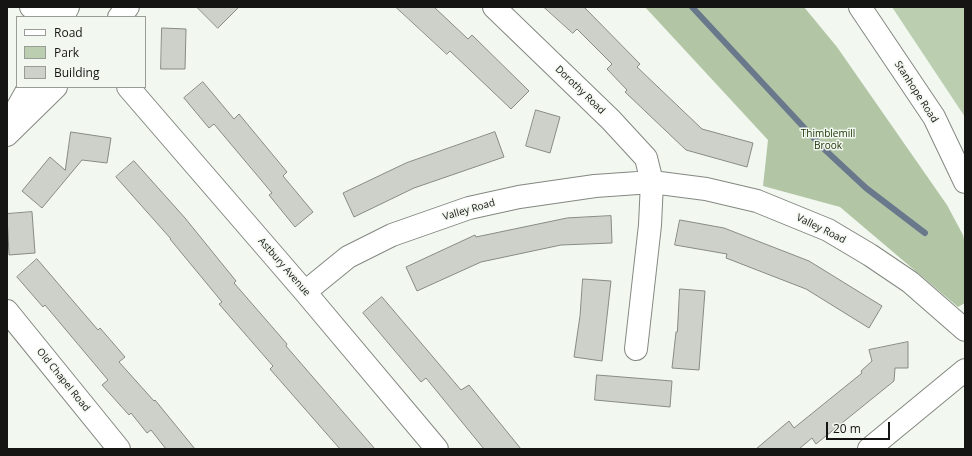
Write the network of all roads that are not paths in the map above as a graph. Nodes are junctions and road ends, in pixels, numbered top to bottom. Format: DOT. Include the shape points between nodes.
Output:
graph roads {
  1 [pos="31,7"];
  2 [pos="68,7"];
  3 [pos="128,7"];
  4 [pos="494,7"];
  5 [pos="860,7"];
  6 [pos="47,16"];
  7 [pos="64,16"];
  8 [pos="121,16"];
  9 [pos="28,88"];
  10 [pos="55,88"];
  11 [pos="129,88"];
  12 [pos="7,126"];
  13 [pos="7,135"];
  14 [pos="652,182"];
  15 [pos="965,182"];
  16 [pos="305,292"];
  17 [pos="7,311"];
  18 [pos="965,330"];
  19 [pos="636,349"];
  20 [pos="965,370"];
  21 [pos="119,449"];
  22 [pos="438,449"];
  23 [pos="869,449"];
  1 -- 6 [label="street"];
  2 -- 7 [label="street"];
  3 -- 8 [label="street"];
  4 -- 14 [label="street, Dorothy Road" via="611,120 646,158"];
  5 -- 15 [label="street, Stanhope Road" via="934,117"];
  9 -- 12 [label="street"];
  10 -- 13 [label="street"];
  11 -- 16 [label="street, Astbury Avenue"];
  14 -- 16 [label="street, Valley Road" via="595,186 469,208 392,235 348,258"];
  14 -- 18 [label="street, Valley Road" via="706,189 758,201 828,230 910,282"];
  14 -- 19 [label="street" via="650,225"];
  16 -- 22 [label="street, Astbury Avenue"];
  17 -- 21 [label="street, Old Chapel Road"];
  20 -- 23 [label="street"];
}
